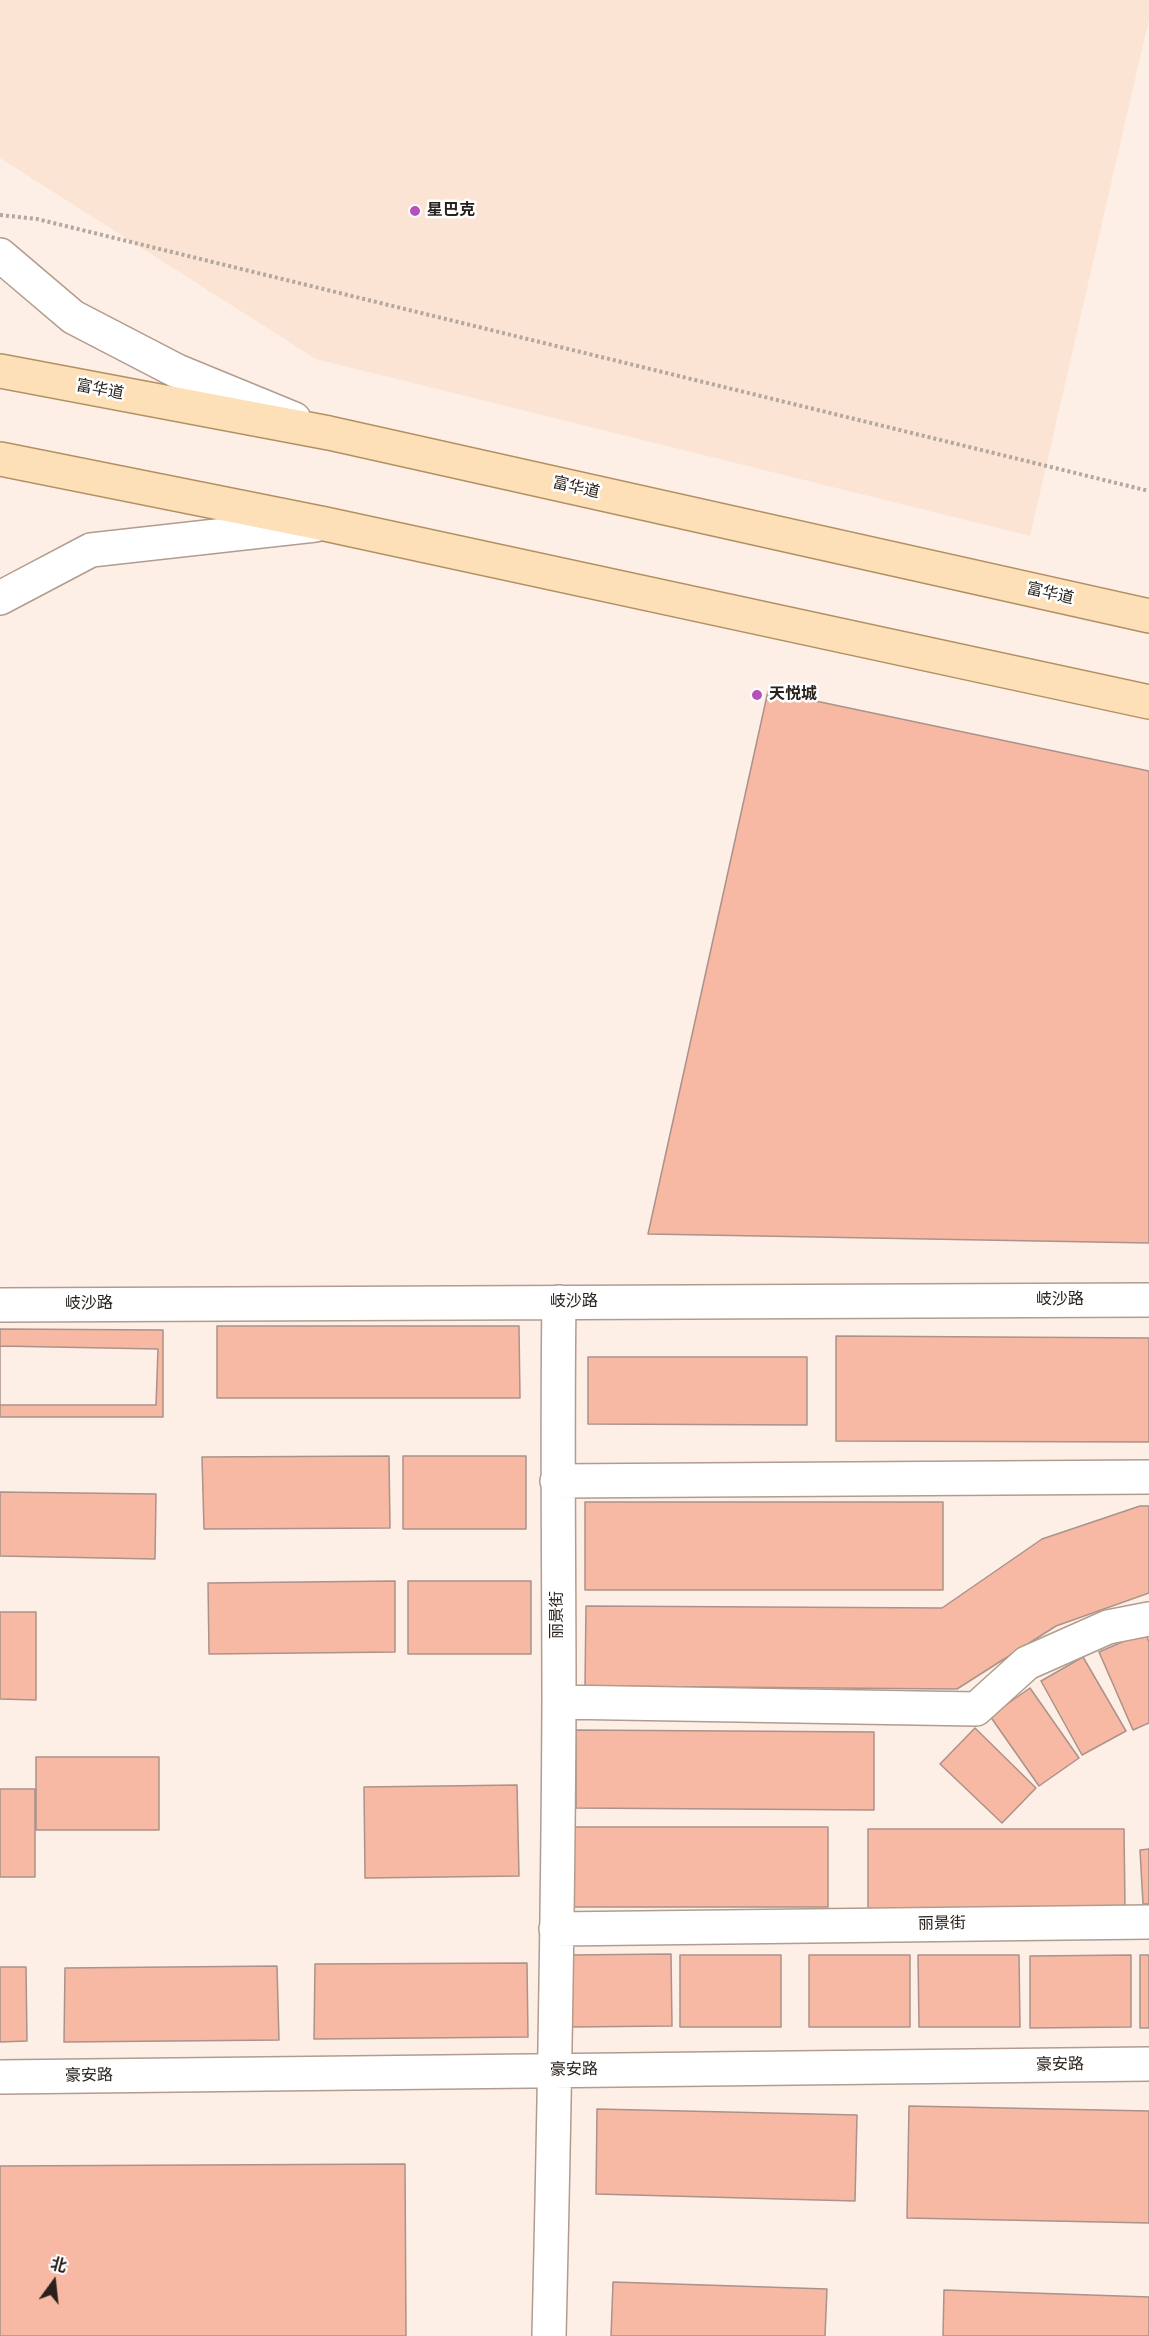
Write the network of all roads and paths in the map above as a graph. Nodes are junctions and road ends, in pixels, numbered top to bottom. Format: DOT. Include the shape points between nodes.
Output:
graph roads {
  1 [pos="0,215"];
  2 [pos="0,255"];
  3 [pos="0,371"];
  4 [pos="329,433"];
  5 [pos="0,459"];
  6 [pos="1149,491"];
  7 [pos="325,524"];
  8 [pos="0,598"];
  9 [pos="1149,616"];
  10 [pos="1149,702"];
  11 [pos="1149,1300"];
  12 [pos="559,1302"];
  13 [pos="0,1305"];
  14 [pos="1149,1478"];
  15 [pos="557,1481"];
  16 [pos="1149,1619"];
  17 [pos="559,1702"];
  18 [pos="1149,1922"];
  19 [pos="556,1929"];
  20 [pos="1149,2064"];
  21 [pos="555,2070"];
  22 [pos="0,2076"];
  23 [pos="549,2336"];
  1 -- 6 [label="path" via="37,219"];
  2 -- 4 [label="street" via="73,317 177,371"];
  3 -- 4 [label="main road, 富华道"];
  4 -- 9 [label="main road, 富华道"];
  5 -- 7 [label="main road"];
  7 -- 8 [label="street" via="91,550"];
  7 -- 10 [label="main road"];
  11 -- 12 [label="street, 岐沙路"];
  12 -- 13 [label="street, 岐沙路"];
  12 -- 15 [label="street, 丽景街"];
  14 -- 15 [label="street"];
  15 -- 17 [label="street, 丽景街"];
  16 -- 17 [label="street" via="1108,1627 1027,1663 976,1709"];
  17 -- 19 [label="street, 丽景街"];
  18 -- 19 [label="street, 丽景街"];
  19 -- 21 [label="street, 丽景街"];
  20 -- 21 [label="street, 豪安路"];
  21 -- 22 [label="street, 豪安路"];
  21 -- 23 [label="street, 丽景街"];
}
